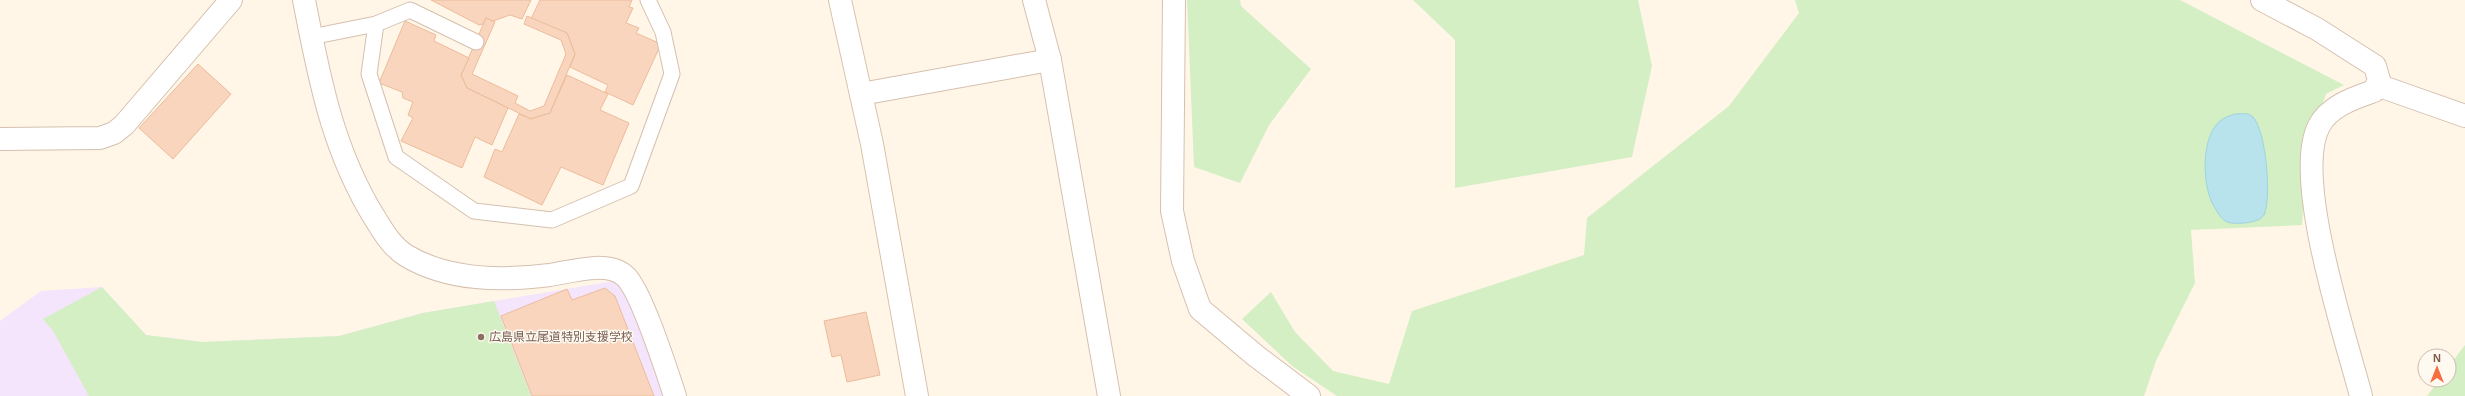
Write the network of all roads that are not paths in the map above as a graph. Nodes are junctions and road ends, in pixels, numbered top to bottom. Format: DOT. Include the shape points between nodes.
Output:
graph roads {
  1 [pos="231,0"];
  2 [pos="304,0"];
  3 [pos="648,0"];
  4 [pos="840,0"];
  5 [pos="1034,0"];
  6 [pos="1174,0"];
  7 [pos="2262,0"];
  8 [pos="376,24"];
  9 [pos="311,37"];
  10 [pos="476,42"];
  11 [pos="1050,60"];
  12 [pos="2377,85"];
  13 [pos="861,94"];
  14 [pos="2465,116"];
  15 [pos="0,139"];
  16 [pos="675,396"];
  17 [pos="917,396"];
  18 [pos="1109,396"];
  19 [pos="1309,396"];
  20 [pos="2361,396"];
  1 -- 15 [label="street" via="124,126 114,133 100,138"];
  2 -- 9 [label="street"];
  3 -- 8 [label="lane" via="662,32 672,74 631,186 552,220 474,211 396,157 369,74"];
  4 -- 13 [label="street"];
  5 -- 11 [label="street"];
  6 -- 19 [label="street" via="1172,211 1183,261 1200,309"];
  7 -- 12 [label="street" via="2317,29 2374,66 2379,80"];
  8 -- 9 [label="lane"];
  8 -- 10 [label="lane" via="410,10"];
  9 -- 16 [label="street" via="320,84 339,146 361,196 388,238 405,256 444,273 474,277 526,278 598,268 612,270 625,276 638,296"];
  11 -- 13 [label="street"];
  11 -- 18 [label="street"];
  12 -- 14 [label="street"];
  12 -- 20 [label="street" via="2374,91 2328,113 2318,127 2313,149 2312,181 2316,223"];
  13 -- 17 [label="street"];
}
